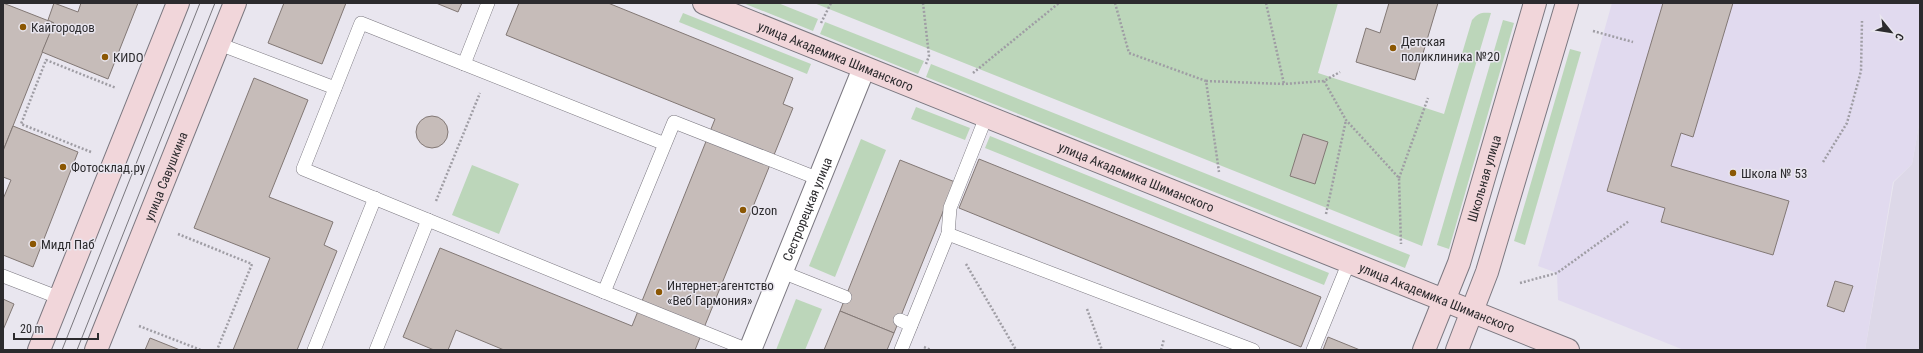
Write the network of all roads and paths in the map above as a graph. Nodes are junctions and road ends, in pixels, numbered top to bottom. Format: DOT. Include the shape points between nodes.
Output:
graph roads {
  1 [pos="178,3"];
  2 [pos="235,3"];
  3 [pos="488,3"];
  4 [pos="704,3"];
  5 [pos="831,3"];
  6 [pos="923,3"];
  7 [pos="1059,3"];
  8 [pos="1115,3"];
  9 [pos="1266,3"];
  10 [pos="1535,3"];
  11 [pos="1567,3"];
  12 [pos="1862,21"];
  13 [pos="820,25"];
  14 [pos="1593,32"];
  15 [pos="1633,42"];
  16 [pos="219,44"];
  17 [pos="464,64"];
  18 [pos="864,68"];
  19 [pos="925,68"];
  20 [pos="1340,72"];
  21 [pos="973,73"];
  22 [pos="487,74"];
  23 [pos="1206,81"];
  24 [pos="1324,81"];
  25 [pos="1284,84"];
  26 [pos="116,88"];
  27 [pos="335,88"];
  28 [pos="1428,98"];
  29 [pos="986,117"];
  30 [pos="1346,120"];
  31 [pos="665,144"];
  32 [pos="91,152"];
  33 [pos="1823,162"];
  34 [pos="1219,172"];
  35 [pos="1399,178"];
  36 [pos="819,179"];
  37 [pos="375,198"];
  38 [pos="1326,214"];
  39 [pos="428,220"];
  40 [pos="1628,221"];
  41 [pos="178,234"];
  42 [pos="948,234"];
  43 [pos="1401,244"];
  44 [pos="1349,262"];
  45 [pos="782,272"];
  46 [pos="3,276"];
  47 [pos="1076,283"];
  48 [pos="1520,283"];
  49 [pos="604,292"];
  50 [pos="845,297"];
  51 [pos="60,298"];
  52 [pos="1445,300"];
  53 [pos="1472,311"];
  54 [pos="139,326"];
  55 [pos="39,350"];
  56 [pos="96,350"];
  57 [pos="201,350"];
  58 [pos="217,350"];
  59 [pos="314,350"];
  60 [pos="376,350"];
  61 [pos="749,350"];
  62 [pos="901,350"];
  63 [pos="1016,350"];
  64 [pos="1102,350"];
  65 [pos="1253,350"];
  66 [pos="1313,350"];
  67 [pos="1424,350"];
  68 [pos="1457,350"];
  69 [pos="1568,350"];
  1 -- 51 [label="street"];
  2 -- 16 [label="street, улица Савушкина"];
  3 -- 17 [label="lane"];
  4 -- 18 [label="street, улица Академика Шиманского"];
  5 -- 13 [label="path"];
  6 -- 19 [label="path" via="929,56"];
  7 -- 21 [label="path"];
  8 -- 23 [label="path" via="1129,53"];
  9 -- 25 [label="path"];
  10 -- 52 [label="street, Школьная улица" via="1459,263"];
  11 -- 53 [label="street" via="1487,272"];
  12 -- 33 [label="path" via="1862,71 1847,123"];
  14 -- 15 [label="path"];
  16 -- 27 [label="lane"];
  16 -- 56 [label="street, улица Савушкина"];
  17 -- 22 [label="lane"];
  17 -- 27 [label="lane" via="361,23"];
  18 -- 29 [label="street, улица Академика Шиманского"];
  18 -- 36 [label="street, Сестрорецкая улица"];
  20 -- 24 [label="path"];
  22 -- 31 [label="lane"];
  22 -- 39 [label="path"];
  23 -- 25 [label="path"];
  23 -- 34 [label="path"];
  24 -- 25 [label="path"];
  24 -- 30 [label="path"];
  26 -- 32 [label="path" via="46,60 21,124"];
  27 -- 37 [label="lane" via="303,169"];
  28 -- 35 [label="path"];
  29 -- 42 [label="lane" via="950,208"];
  29 -- 44 [label="street, улица Академика Шиманского"];
  30 -- 35 [label="path"];
  30 -- 38 [label="path"];
  31 -- 36 [label="lane" via="674,122"];
  31 -- 49 [label="lane"];
  35 -- 43 [label="path"];
  36 -- 45 [label="street, Сестрорецкая улица"];
  37 -- 39 [label="lane"];
  37 -- 59 [label="lane"];
  39 -- 49 [label="lane"];
  39 -- 60 [label="lane"];
  40 -- 48 [label="path" via="1557,273"];
  41 -- 58 [label="path" via="252,264"];
  42 -- 47 [label="lane"];
  42 -- 62 [label="lane" via="906,322"];
  42 -- 63 [label="path"];
  44 -- 52 [label="street, улица Академика Шиманского"];
  44 -- 66 [label="lane"];
  45 -- 50 [label="lane"];
  45 -- 61 [label="street, Сестрорецкая улица"];
  46 -- 51 [label="lane"];
  47 -- 64 [label="path"];
  47 -- 65 [label="lane"];
  49 -- 61 [label="lane"];
  51 -- 55 [label="street"];
  52 -- 53 [label="street, улица Академика Шиманского"];
  52 -- 67 [label="street, Школьная улица"];
  53 -- 68 [label="street"];
  53 -- 69 [label="street, улица Академика Шиманского"];
  54 -- 57 [label="path"];
}
